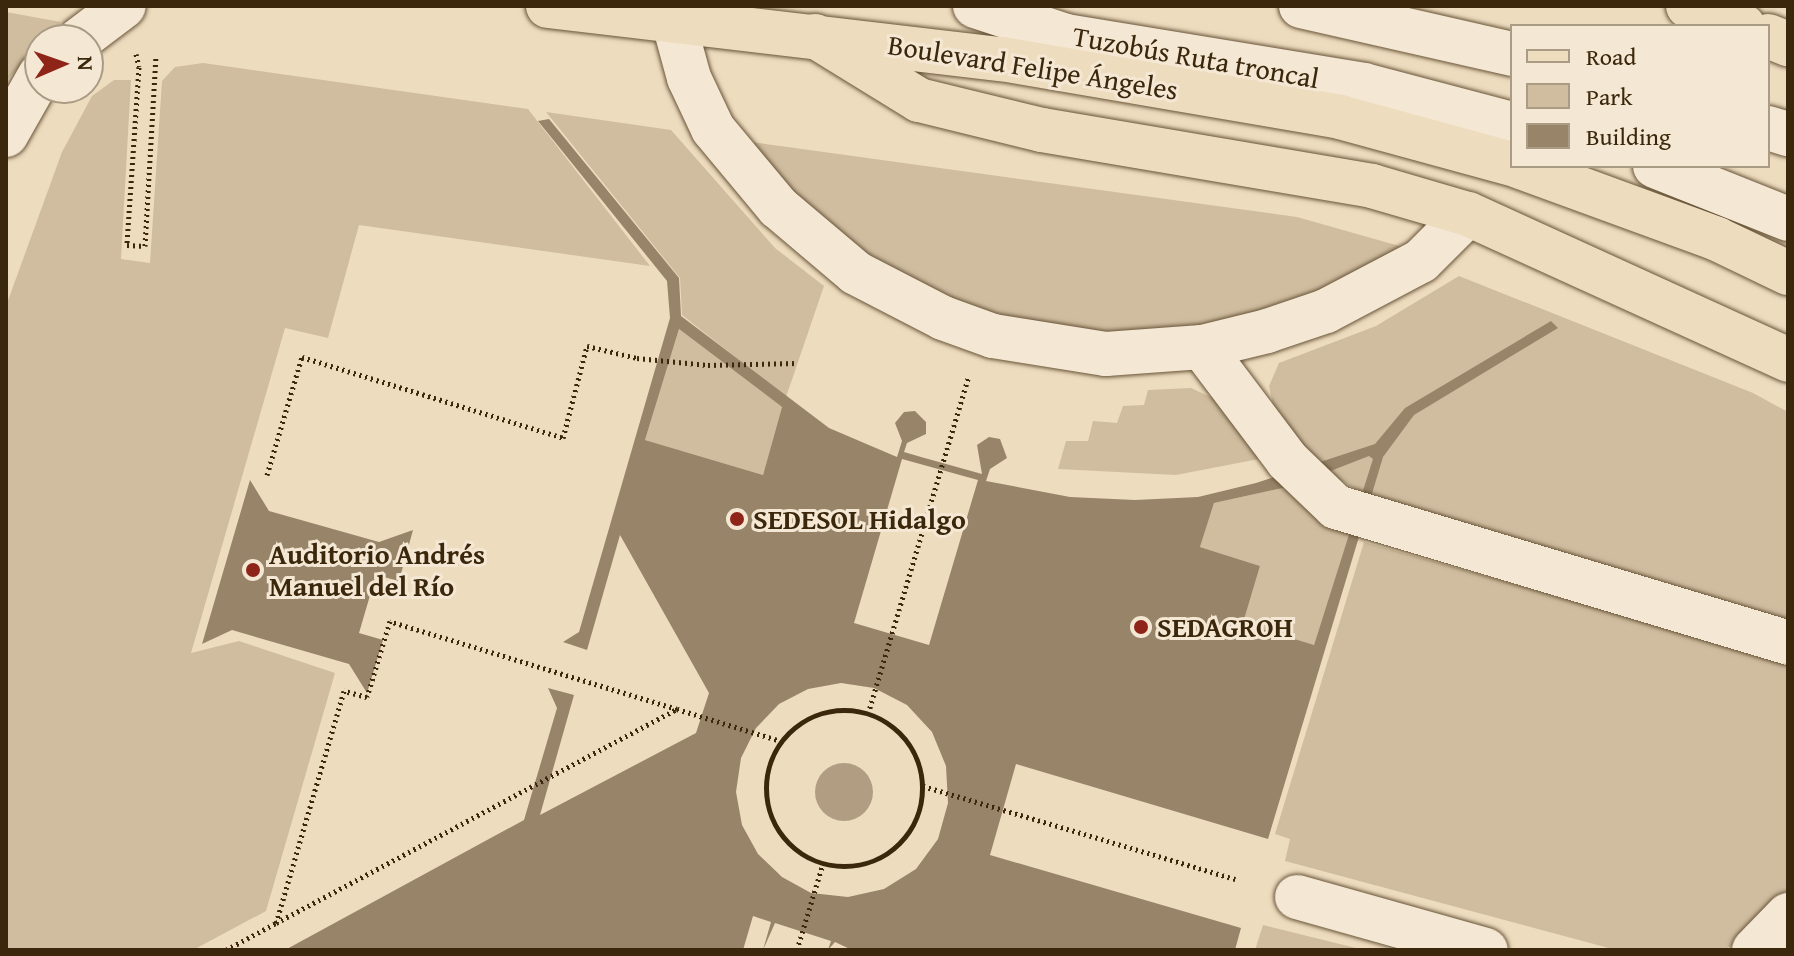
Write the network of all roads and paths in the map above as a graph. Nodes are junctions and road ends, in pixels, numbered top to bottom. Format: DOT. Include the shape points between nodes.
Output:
graph roads {
  1 [pos="124,6"];
  2 [pos="548,6"];
  3 [pos="975,6"];
  4 [pos="1301,6"];
  5 [pos="1688,6"];
  6 [pos="674,23"];
  7 [pos="100,24"];
  8 [pos="1738,24"];
  9 [pos="815,36"];
  10 [pos="1510,54"];
  11 [pos="156,57"];
  12 [pos="139,67"];
  13 [pos="24,103"];
  14 [pos="1510,123"];
  15 [pos="6,135"];
  16 [pos="1510,163"];
  17 [pos="1523,168"];
  18 [pos="1660,168"];
  19 [pos="1468,214"];
  20 [pos="1788,219"];
  21 [pos="1788,273"];
  22 [pos="1202,347"];
  23 [pos="974,359"];
  24 [pos="1788,360"];
  25 [pos="798,363"];
  26 [pos="267,475"];
  27 [pos="1788,643"];
  28 [pos="677,709"];
  29 [pos="868,714"];
  30 [pos="781,741"];
  31 [pos="923,786"];
  32 [pos="823,864"];
  33 [pos="1235,879"];
  34 [pos="1297,897"];
  35 [pos="1788,915"];
  36 [pos="276,923"];
  37 [pos="226,950"];
  38 [pos="797,950"];
  39 [pos="1486,950"];
  40 [pos="1754,950"];
  1 -- 7 [label="street"];
  2 -- 6 [label="main road, Boulevard Felipe Ángeles"];
  3 -- 14 [label="street, Tuzobús Ruta troncal" via="1066,36 1364,85"];
  4 -- 10 [label="street"];
  5 -- 8 [label="main road"];
  6 -- 9 [label="main road, Boulevard Felipe Ángeles"];
  6 -- 22 [label="street" via="689,78 723,144 778,207 856,273 943,318 993,336 1106,354"];
  9 -- 16 [label="main road, Boulevard Felipe Ángeles" via="1002,59 1340,117"];
  9 -- 19 [label="main road" via="919,100 1042,130 1372,186"];
  11 -- 12 [label="path" via="145,246 127,245"];
  13 -- 15 [label="street"];
  17 -- 21 [label="main road" via="1717,239"];
  18 -- 20 [label="street"];
  19 -- 22 [label="street" via="1436,251 1370,290 1267,331"];
  19 -- 24 [label="main road"];
  22 -- 27 [label="street" via="1287,460 1336,507"];
  23 -- 29 [label="path"];
  25 -- 26 [label="path" via="708,365 637,358 587,346 563,438 302,357"];
  28 -- 30 [label="path"];
  28 -- 36 [label="path"];
  28 -- 36 [label="path" via="390,621 367,697 344,691"];
  29 -- 30 [label="path" via="832,710 807,719"];
  29 -- 31 [label="path" via="904,737 918,759"];
  30 -- 32 [label="path" via="766,783 768,808 778,831 795,850"];
  31 -- 32 [label="path" via="920,812 890,853 867,864"];
  31 -- 33 [label="path"];
  32 -- 38 [label="path"];
  34 -- 39 [label="street"];
  35 -- 40 [label="street"];
  36 -- 37 [label="path"];
}
